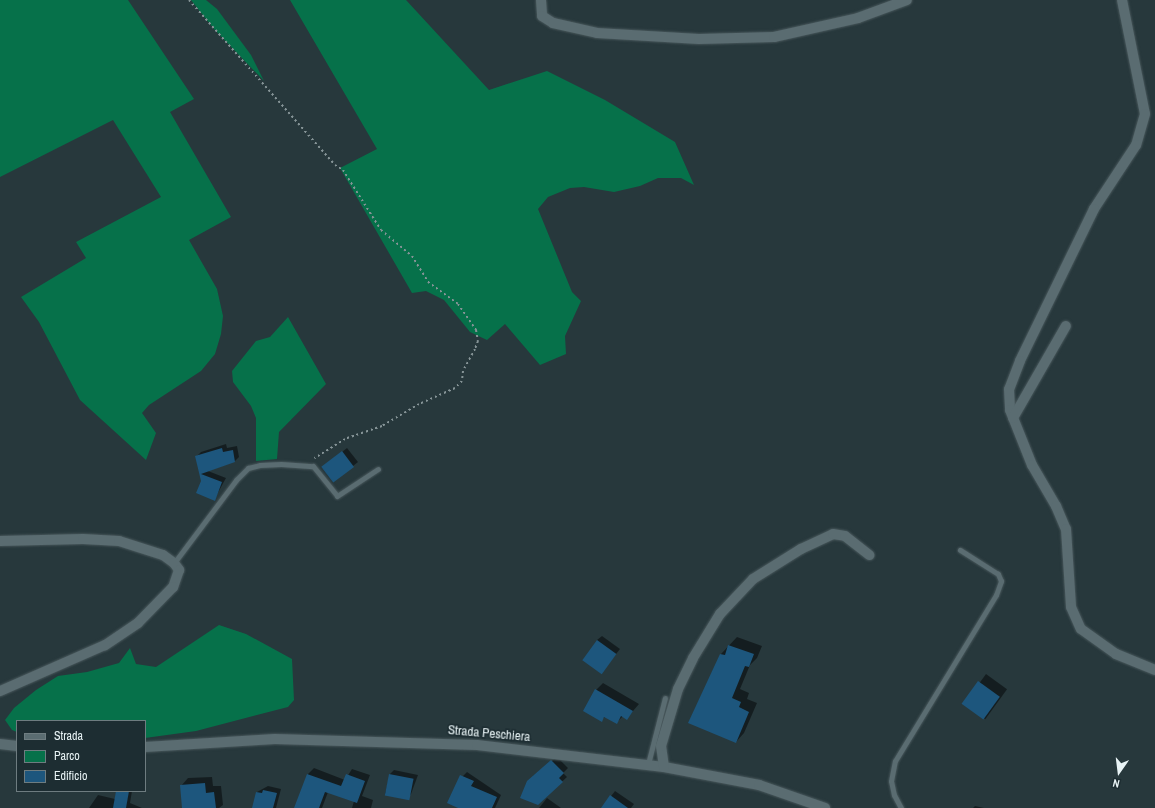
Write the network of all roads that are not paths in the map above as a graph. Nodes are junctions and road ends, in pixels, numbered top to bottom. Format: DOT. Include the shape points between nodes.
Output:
graph roads {
  1 [pos="541,0"];
  2 [pos="907,0"];
  3 [pos="1122,0"];
  4 [pos="1066,326"];
  5 [pos="1013,418"];
  6 [pos="378,469"];
  7 [pos="0,541"];
  8 [pos="960,550"];
  9 [pos="869,555"];
  10 [pos="174,563"];
  11 [pos="1155,670"];
  12 [pos="0,691"];
  13 [pos="665,698"];
  14 [pos="0,744"];
  15 [pos="16,746"];
  16 [pos="146,747"];
  17 [pos="648,764"];
  18 [pos="664,767"];
  19 [pos="825,808"];
  20 [pos="901,808"];
  1 -- 2 [label="street" via="542,16 552,23 597,33 699,39 774,37 858,18"];
  3 -- 5 [label="street" via="1145,114 1136,145 1094,209 1020,361 1009,389"];
  4 -- 5 [label="street"];
  5 -- 11 [label="street" via="1032,465 1066,529 1071,606 1081,629 1116,654"];
  6 -- 10 [label="lane" via="337,496 313,466 260,465 248,468 236,480"];
  7 -- 10 [label="street" via="119,541 143,547"];
  8 -- 20 [label="lane" via="998,574 1001,581 996,595 895,762 891,781 894,795"];
  9 -- 18 [label="street" via="845,536 832,534 801,549 753,579 720,614 678,689 661,746"];
  10 -- 12 [label="street" via="179,570 173,586 138,623 105,645"];
  13 -- 17 [label="lane"];
  14 -- 15 [label="street"];
  16 -- 17 [label="street, Strada Peschiera" via="275,739 477,745"];
  17 -- 18 [label="street, Strada Peschiera"];
  18 -- 19 [label="street, Strada Peschiera" via="759,785"];
}
